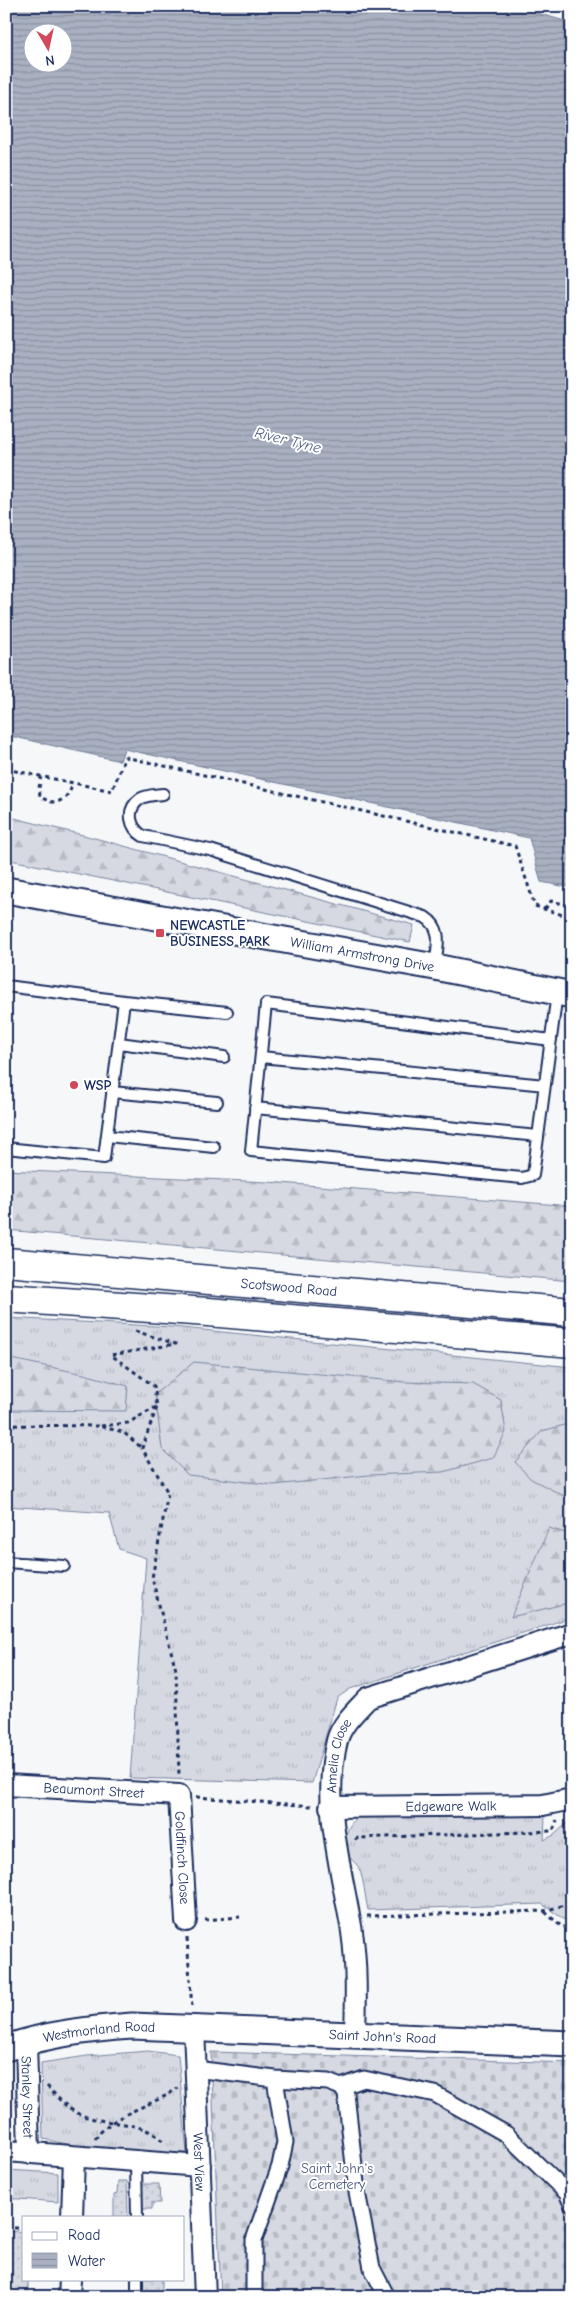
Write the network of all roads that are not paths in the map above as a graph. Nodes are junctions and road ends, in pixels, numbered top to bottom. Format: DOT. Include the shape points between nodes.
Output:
graph roads {
  1 [pos="163,794"];
  2 [pos="6,890"];
  3 [pos="435,967"];
  4 [pos="6,986"];
  5 [pos="565,993"];
  6 [pos="124,1001"];
  7 [pos="227,1012"];
  8 [pos="551,1040"];
  9 [pos="119,1043"];
  10 [pos="224,1057"];
  11 [pos="260,1057"];
  12 [pos="545,1085"];
  13 [pos="112,1092"];
  14 [pos="217,1102"];
  15 [pos="255,1108"];
  16 [pos="106,1136"];
  17 [pos="538,1136"];
  18 [pos="214,1147"];
  19 [pos="6,1148"];
  20 [pos="6,1262"];
  21 [pos="6,1298"];
  22 [pos="572,1312"];
  23 [pos="572,1343"];
  24 [pos="6,1562"];
  25 [pos="64,1566"];
  26 [pos="572,1632"];
  27 [pos="6,1785"];
  28 [pos="180,1795"];
  29 [pos="568,1800"];
  30 [pos="330,1807"];
  31 [pos="186,1921"];
  32 [pos="194,2028"];
  33 [pos="355,2035"];
  34 [pos="572,2044"];
  35 [pos="16,2045"];
  36 [pos="196,2071"];
  37 [pos="275,2079"];
  38 [pos="341,2087"];
  39 [pos="6,2152"];
  40 [pos="29,2153"];
  41 [pos="79,2157"];
  42 [pos="136,2162"];
  43 [pos="200,2166"];
  44 [pos="572,2204"];
  45 [pos="72,2216"];
  46 [pos="137,2216"];
  47 [pos="70,2280"];
  48 [pos="137,2280"];
  49 [pos="69,2297"];
  50 [pos="137,2297"];
  51 [pos="205,2297"];
  52 [pos="254,2297"];
  53 [pos="387,2297"];
  1 -- 3 [label="lane" via="140,799 132,808 132,826 136,832 210,850 425,917 437,929"];
  2 -- 3 [label="street, William Armstrong Drive"];
  3 -- 5 [label="street, William Armstrong Drive"];
  4 -- 6 [label="lane"];
  5 -- 8 [label="lane"];
  6 -- 7 [label="lane"];
  6 -- 9 [label="lane"];
  8 -- 11 [label="lane" via="266,1004"];
  8 -- 12 [label="lane"];
  9 -- 10 [label="lane"];
  9 -- 13 [label="lane"];
  11 -- 12 [label="lane"];
  11 -- 15 [label="lane"];
  12 -- 17 [label="lane"];
  13 -- 14 [label="lane"];
  13 -- 16 [label="lane"];
  15 -- 17 [label="lane"];
  15 -- 17 [label="lane" via="251,1151 522,1178 533,1175"];
  16 -- 18 [label="lane"];
  16 -- 19 [label="lane" via="104,1158"];
  20 -- 22 [label="main road, Scotswood Road"];
  21 -- 23 [label="main road"];
  24 -- 25 [label="lane"];
  26 -- 30 [label="street, Amelia Close" via="368,1698 350,1717 337,1740"];
  27 -- 28 [label="street, Beaumont Street"];
  28 -- 31 [label="street, Goldfinch Close"];
  29 -- 30 [label="street, Edgeware Walk" via="543,1805"];
  30 -- 33 [label="street, Amelia Close" via="349,1916 356,1986"];
  32 -- 33 [label="street, Saint John's Road"];
  32 -- 35 [label="street, Westmorland Road" via="132,2026 79,2030"];
  32 -- 36 [label="street, West View"];
  33 -- 34 [label="street, Saint John's Road"];
  35 -- 40 [label="street, Stanley Street" via="27,2070"];
  36 -- 37 [label="street"];
  36 -- 43 [label="street, West View"];
  37 -- 38 [label="street" via="328,2082"];
  37 -- 52 [label="street" via="285,2142 254,2240"];
  38 -- 44 [label="street" via="364,2079 435,2094 506,2134 567,2193"];
  38 -- 53 [label="street" via="346,2094 357,2192 372,2268"];
  39 -- 40 [label="street"];
  40 -- 41 [label="street"];
  41 -- 42 [label="street"];
  41 -- 45 [label="street"];
  42 -- 43 [label="street"];
  42 -- 46 [label="lane"];
  43 -- 51 [label="street, West View"];
  47 -- 49 [label="street"];
  48 -- 50 [label="lane"];
}
